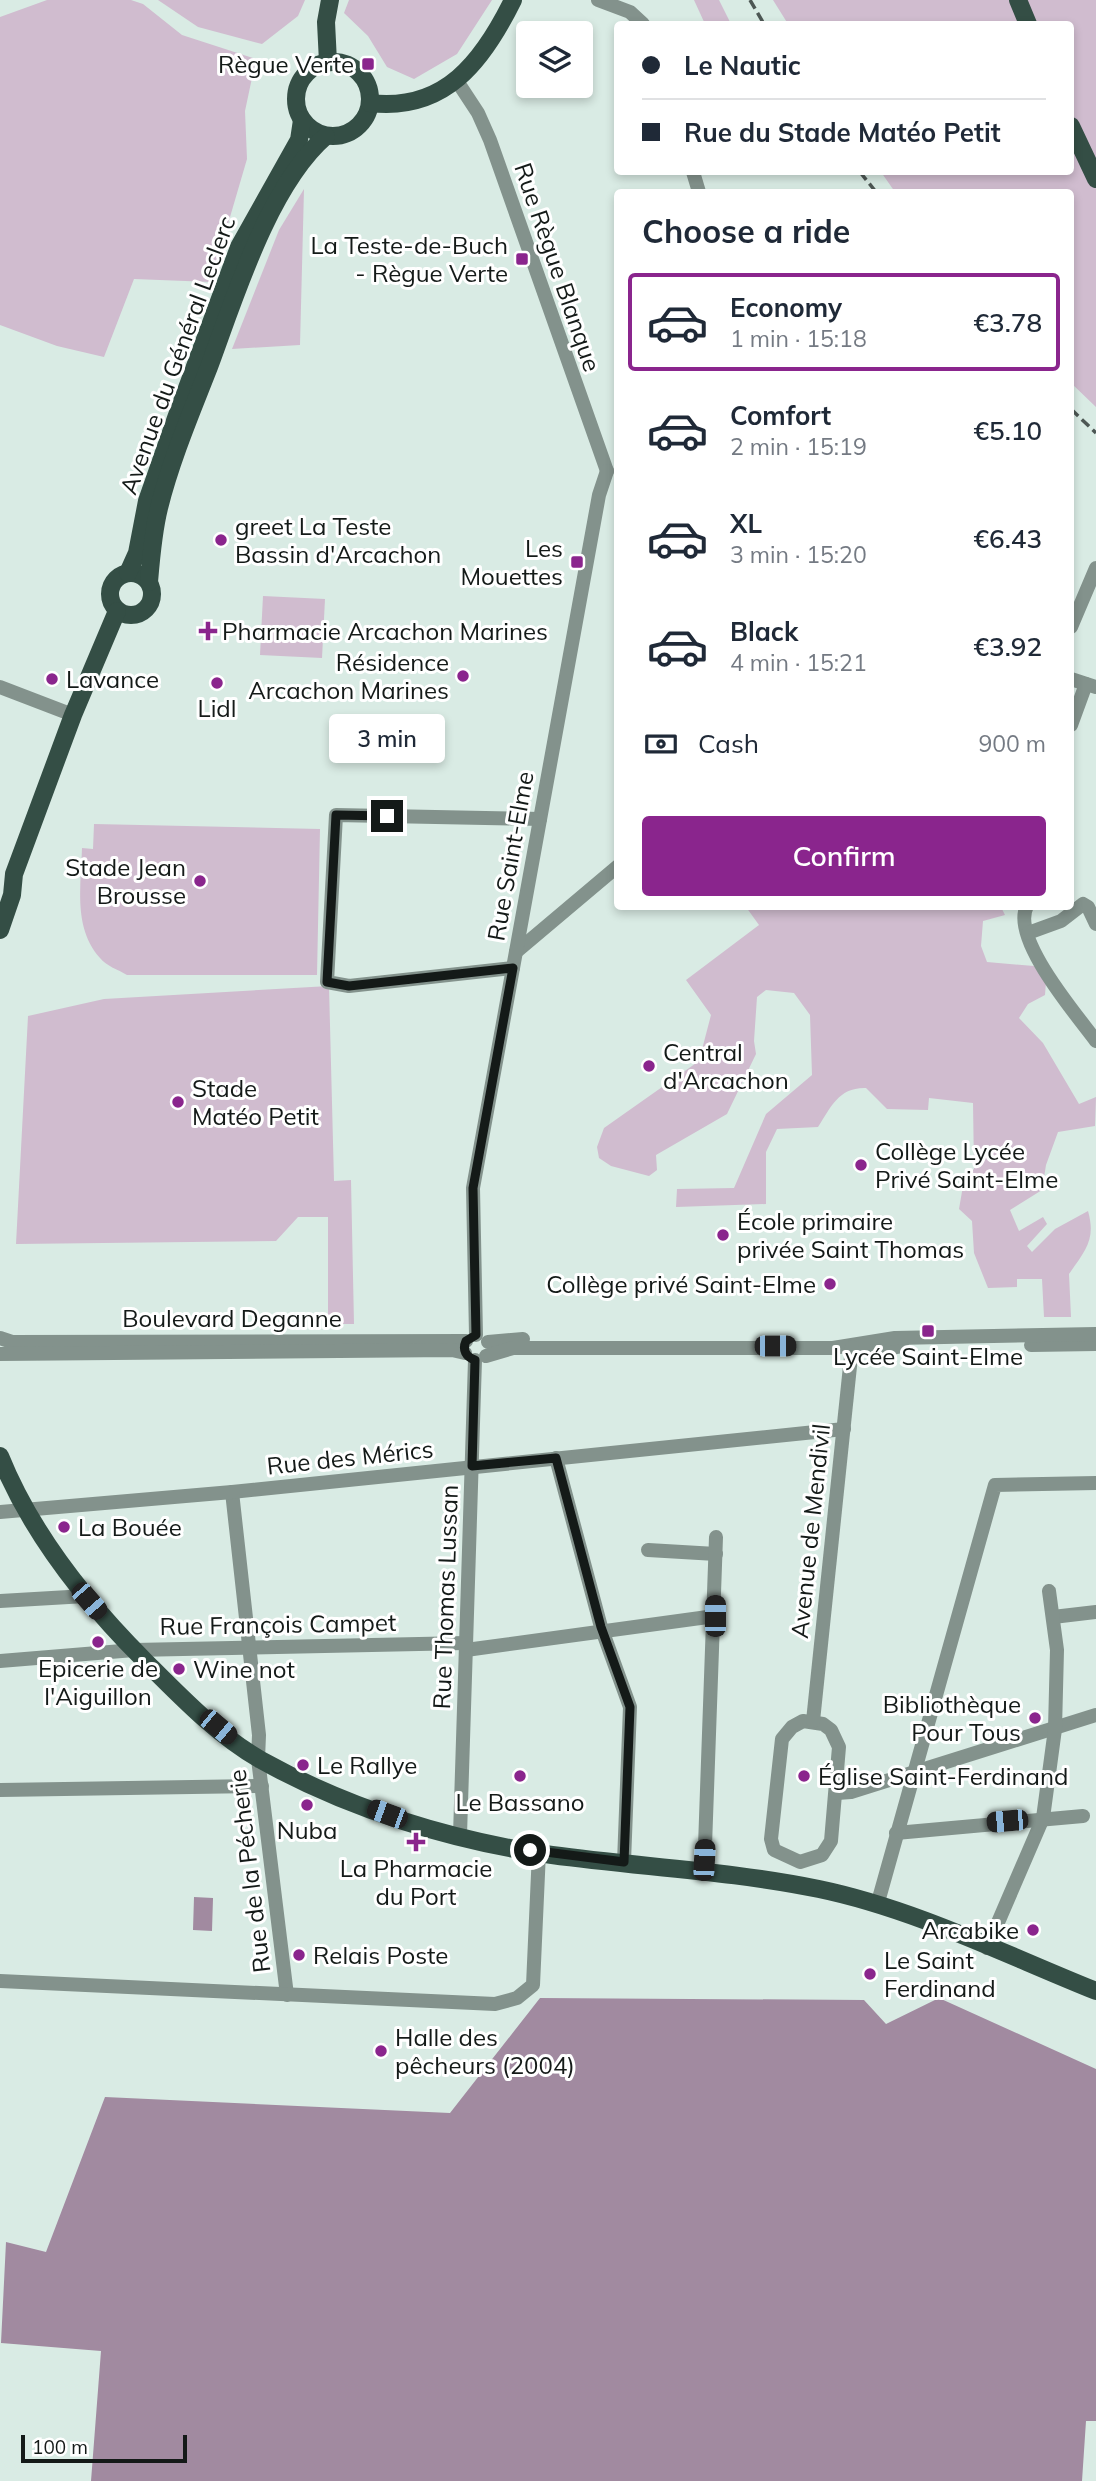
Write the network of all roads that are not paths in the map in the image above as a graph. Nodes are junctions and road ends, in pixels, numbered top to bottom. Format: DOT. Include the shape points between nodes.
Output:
graph roads {
  1 [pos="330,0"];
  2 [pos="513,0"];
  3 [pos="598,0"];
  4 [pos="1018,0"];
  5 [pos="640,21"];
  6 [pos="1027,21"];
  7 [pos="328,62"];
  8 [pos="457,81"];
  9 [pos="370,103"];
  10 [pos="302,120"];
  11 [pos="1074,132"];
  12 [pos="326,136"];
  13 [pos="1096,179"];
  14 [pos="612,474"];
  15 [pos="1096,568"];
  16 [pos="128,573"];
  17 [pos="149,582"];
  18 [pos="117,611"];
  19 [pos="1074,620"];
  20 [pos="1074,679"];
  21 [pos="1091,685"];
  22 [pos="0,687"];
  23 [pos="73,715"];
  24 [pos="1074,719"];
  25 [pos="540,819"];
  26 [pos="614,869"];
  27 [pos="14,873"];
  28 [pos="0,889"];
  29 [pos="1026,910"];
  30 [pos="1096,924"];
  31 [pos="0,930"];
  32 [pos="1028,933"];
  33 [pos="516,952"];
  34 [pos="513,968"];
  35 [pos="1096,1041"];
  36 [pos="1096,1334"];
  37 [pos="0,1338"];
  38 [pos="1096,1344"];
  39 [pos="852,1347"];
  40 [pos="476,1348"];
  41 [pos="0,1353"];
  42 [pos="844,1429"];
  43 [pos="0,1457"];
  44 [pos="556,1458"];
  45 [pos="472,1466"];
  46 [pos="1096,1483"];
  47 [pos="232,1492"];
  48 [pos="0,1512"];
  49 [pos="28,1512"];
  50 [pos="716,1537"];
  51 [pos="648,1550"];
  52 [pos="716,1554"];
  53 [pos="1049,1591"];
  54 [pos="86,1596"];
  55 [pos="0,1601"];
  56 [pos="1096,1612"];
  57 [pos="715,1616"];
  58 [pos="1053,1617"];
  59 [pos="603,1631"];
  60 [pos="466,1646"];
  61 [pos="250,1647"];
  62 [pos="134,1650"];
  63 [pos="0,1661"];
  64 [pos="1096,1715"];
  65 [pos="813,1721"];
  66 [pos="1055,1729"];
  67 [pos="258,1759"];
  68 [pos="912,1773"];
  69 [pos="262,1786"];
  70 [pos="0,1790"];
  71 [pos="837,1793"];
  72 [pos="1083,1816"];
  73 [pos="1043,1818"];
  74 [pos="896,1833"];
  75 [pos="460,1835"];
  76 [pos="539,1852"];
  77 [pos="624,1862"];
  78 [pos="800,1862"];
  79 [pos="704,1874"];
  80 [pos="798,1885"];
  81 [pos="878,1902"];
  82 [pos="987,1948"];
  83 [pos="0,1981"];
  84 [pos="1096,1991"];
  85 [pos="287,1995"];
  1 -- 7 [label="main road"];
  2 -- 8 [label="main road" via="498,29"];
  3 -- 5 [label="street" via="630,12"];
  4 -- 6 [label="main road"];
  7 -- 9 [label="main road" via="350,66 359,73 370,92"];
  7 -- 10 [label="main road" via="316,66 299,84 297,109"];
  8 -- 9 [label="main road" via="439,93 403,105"];
  8 -- 14 [label="street, Rue Règue Blanque" via="490,140"];
  9 -- 12 [label="main road" via="355,129"];
  10 -- 12 [label="main road"];
  10 -- 16 [label="main road, Avenue du Général Leclerc" via="299,140 239,247 147,502"];
  11 -- 13 [label="main road"];
  12 -- 17 [label="main road, Avenue du Général Leclerc" via="312,147 253,248 159,509"];
  14 -- 25 [label="street, Rue Saint-Elme" via="599,495"];
  15 -- 19 [label="street"];
  16 -- 17 [label="main road"];
  16 -- 18 [label="main road" via="115,579 109,592"];
  17 -- 18 [label="main road" via="152,596 147,608 129,616"];
  18 -- 23 [label="main road"];
  20 -- 21 [label="street"];
  21 -- 24 [label="street"];
  22 -- 23 [label="street"];
  23 -- 27 [label="main road"];
  25 -- 33 [label="street, Rue Saint-Elme"];
  25 -- 34 [label="street" via="336,815 327,982 349,986"];
  26 -- 33 [label="street"];
  27 -- 28 [label="main road"];
  27 -- 31 [label="main road"];
  29 -- 32 [label="street"];
  30 -- 32 [label="street" via="1083,904 1061,921"];
  32 -- 35 [label="street" via="1034,956"];
  33 -- 34 [label="street, Rue Saint-Elme"];
  34 -- 40 [label="street, Rue Saint-Elme" via="473,1188"];
  36 -- 39 [label="street, Boulevard Deganne" via="895,1338"];
  37 -- 40 [label="street, Boulevard Deganne" via="12,1342"];
  38 -- 39 [label="street, Boulevard Deganne" via="899,1346 874,1352"];
  39 -- 40 [label="street, Boulevard Deganne" via="823,1337"];
  39 -- 42 [label="street, Avenue de Mendivil"];
  40 -- 41 [label="street, Boulevard Deganne"];
  40 -- 45 [label="street, Rue Thomas Lussan"];
  42 -- 44 [label="street, Rue des Mérics"];
  42 -- 65 [label="street, Avenue de Mendivil"];
  43 -- 49 [label="main road"];
  44 -- 45 [label="street, Rue des Mérics"];
  44 -- 59 [label="street"];
  45 -- 47 [label="street, Rue des Mérics"];
  45 -- 60 [label="street, Rue Thomas Lussan"];
  46 -- 68 [label="street" via="995,1485"];
  47 -- 49 [label="street, Rue des Mérics"];
  47 -- 61 [label="street, Rue de la Pécherie"];
  48 -- 49 [label="street, Rue des Mérics"];
  49 -- 54 [label="main road"];
  50 -- 52 [label="street"];
  51 -- 52 [label="street"];
  52 -- 57 [label="street"];
  53 -- 58 [label="street"];
  54 -- 55 [label="street"];
  54 -- 62 [label="main road"];
  56 -- 58 [label="street"];
  57 -- 59 [label="street, Rue François Campet"];
  57 -- 79 [label="street"];
  58 -- 66 [label="street"];
  59 -- 60 [label="street, Rue François Campet"];
  59 -- 77 [label="street" via="630,1707"];
  60 -- 61 [label="street, Rue François Campet"];
  60 -- 75 [label="street, Rue Thomas Lussan"];
  61 -- 62 [label="street, Rue François Campet"];
  61 -- 67 [label="street, Rue de la Pécherie" via="260,1735"];
  62 -- 63 [label="street, Rue François Campet"];
  62 -- 67 [label="main road"];
  64 -- 66 [label="street"];
  65 -- 71 [label="street" via="836,1738"];
  65 -- 78 [label="street" via="792,1727 782,1740 771,1839 774,1850"];
  66 -- 68 [label="street"];
  66 -- 73 [label="street"];
  67 -- 69 [label="street, Rue de la Pécherie"];
  67 -- 75 [label="main road" via="321,1790 426,1829"];
  68 -- 71 [label="street"];
  68 -- 74 [label="street"];
  69 -- 70 [label="street"];
  69 -- 85 [label="street, Rue de la Pécherie"];
  71 -- 78 [label="street" via="831,1841 822,1855"];
  72 -- 73 [label="street"];
  73 -- 74 [label="street"];
  73 -- 82 [label="street"];
  74 -- 81 [label="street"];
  75 -- 76 [label="main road"];
  76 -- 77 [label="main road"];
  76 -- 85 [label="street" via="533,1984 517,1998 495,2004"];
  77 -- 79 [label="main road"];
  78 -- 80 [label="street"];
  79 -- 80 [label="main road"];
  80 -- 81 [label="main road"];
  81 -- 82 [label="main road"];
  82 -- 84 [label="main road"];
  83 -- 85 [label="street"];
}
